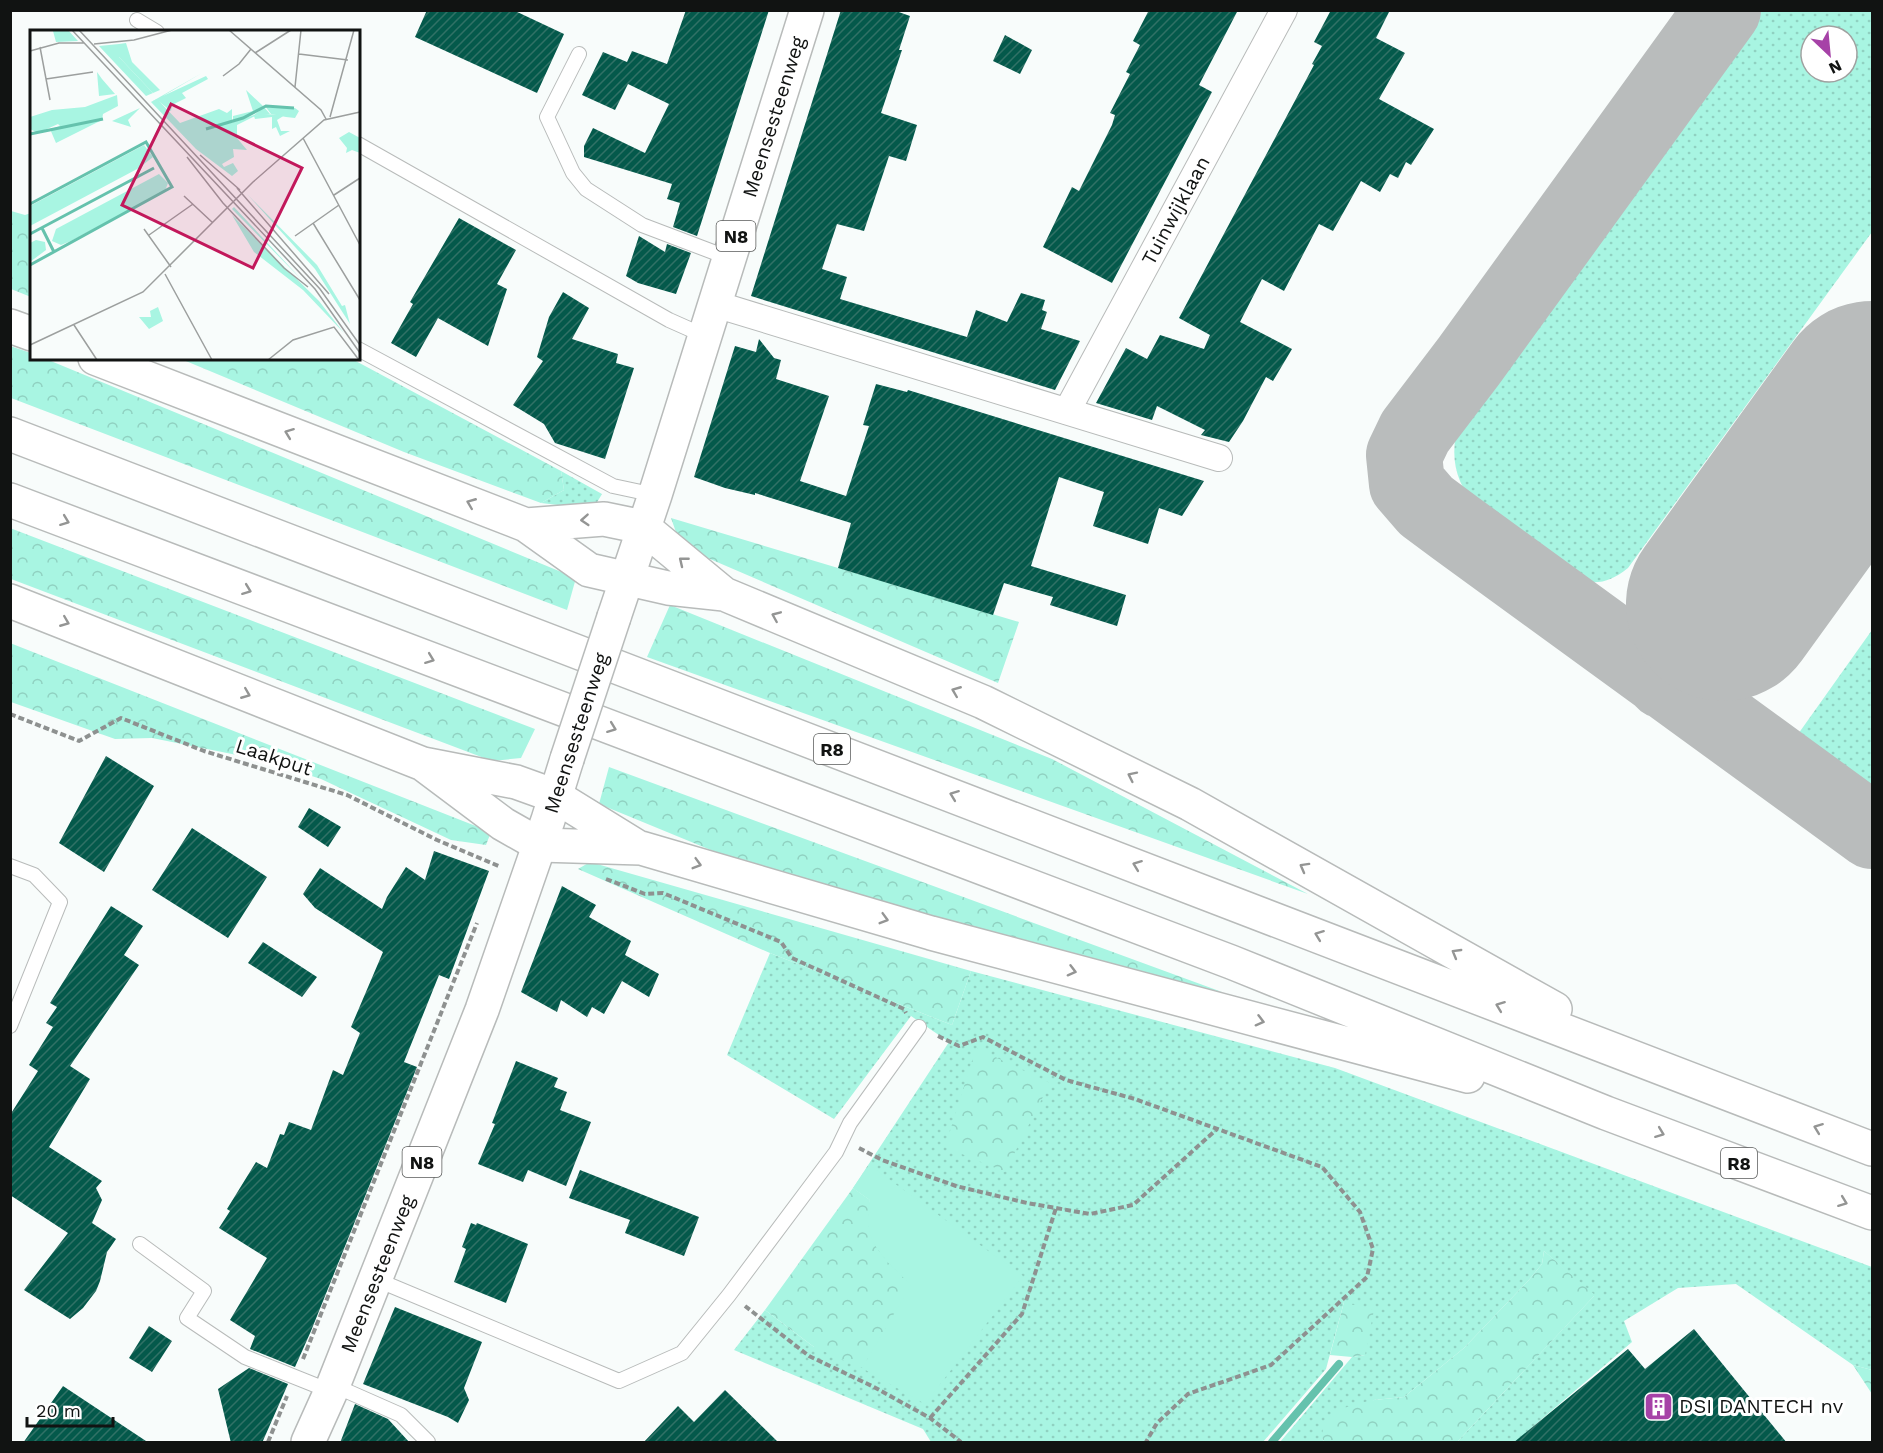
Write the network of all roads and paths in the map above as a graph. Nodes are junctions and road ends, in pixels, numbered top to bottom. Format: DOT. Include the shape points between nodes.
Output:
graph roads {
  1 [pos="807,10"];
  2 [pos="1284,10"];
  3 [pos="136,20"];
  4 [pos="154,30"];
  5 [pos="579,54"];
  6 [pos="360,145"];
  7 [pos="729,258"];
  8 [pos="715,304"];
  9 [pos="10,326"];
  10 [pos="30,333"];
  11 [pos="705,336"];
  12 [pos="360,350"];
  13 [pos="100,360"];
  14 [pos="1068,411"];
  15 [pos="10,434"];
  16 [pos="1219,458"];
  17 [pos="655,495"];
  18 [pos="10,500"];
  19 [pos="526,525"];
  20 [pos="643,527"];
  21 [pos="626,579"];
  22 [pos="724,594"];
  23 [pos="10,601"];
  24 [pos="10,714"];
  25 [pos="423,764"];
  26 [pos="555,796"];
  27 [pos="540,845"];
  28 [pos="640,848"];
  29 [pos="10,866"];
  30 [pos="597,876"];
  31 [pos="528,878"];
  32 [pos="478,919"];
  33 [pos="10,1026"];
  34 [pos="919,1028"];
  35 [pos="1653,1065"];
  36 [pos="1605,1113"];
  37 [pos="1217,1129"];
  38 [pos="842,1139"];
  39 [pos="1872,1149"];
  40 [pos="1056,1208"];
  41 [pos="1872,1213"];
  42 [pos="140,1244"];
  43 [pos="375,1279"];
  44 [pos="729,1295"];
  45 [pos="296,1377"];
  46 [pos="332,1388"];
  47 [pos="930,1418"];
  48 [pos="313,1441"];
  49 [pos="268,1443"];
  50 [pos="428,1443"];
  51 [pos="961,1443"];
  52 [pos="1146,1443"];
  1 -- 7 [label="main road, Meensesteenweg / N8"];
  2 -- 14 [label="street, Tuinwijklaan"];
  3 -- 4 [label="lane"];
  5 -- 7 [label="lane" via="547,117 573,173 586,189 642,225"];
  6 -- 11 [label="lane" via="669,320"];
  7 -- 8 [label="main road, Meensesteenweg / N8"];
  8 -- 11 [label="main road, Meensesteenweg / N8"];
  8 -- 14 [label="street"];
  9 -- 10 [label="main road"];
  11 -- 17 [label="main road, Meensesteenweg / N8"];
  12 -- 17 [label="lane" via="613,486"];
  19 -- 13 [label="main road, one-way"];
  14 -- 16 [label="street"];
  35 -- 15 [label="main road, R8, one-way"];
  17 -- 20 [label="main road, Meensesteenweg / N8"];
  18 -- 36 [label="main road, R8, one-way" via="1231,962"];
  20 -- 19 [label="main road, one-way" via="604,519"];
  19 -- 21 [label="main road" via="589,570"];
  20 -- 21 [label="main road, Meensesteenweg / N8"];
  22 -- 20 [label="main road, one-way"];
  21 -- 22 [label="main road"];
  21 -- 26 [label="main road, Meensesteenweg / N8, bridge"];
  35 -- 22 [label="main road, one-way" via="1190,804 983,702"];
  23 -- 25 [label="main road, one-way"];
  24 -- 31 [label="path, Laakput" via="79,741 121,718 204,751 347,795 437,840"];
  25 -- 26 [label="main road" via="516,782"];
  25 -- 27 [label="main road" via="503,824"];
  26 -- 27 [label="main road, Meensesteenweg / N8"];
  26 -- 28 [label="main road"];
  27 -- 28 [label="main road"];
  27 -- 31 [label="main road, Meensesteenweg / N8"];
  28 -- 36 [label="main road, one-way" via="931,933"];
  29 -- 33 [label="lane" via="34,874 60,902"];
  30 -- 34 [label="path" via="645,894 663,893 781,942 792,958 904,1009"];
  31 -- 43 [label="main road, Meensesteenweg / N8" via="482,1010"];
  32 -- 45 [label="path"];
  34 -- 37 [label="path" via="958,1046 983,1037 1066,1080 1135,1099"];
  34 -- 38 [label="lane"];
  39 -- 35 [label="main road, R8, one-way"];
  36 -- 41 [label="main road, R8, one-way"];
  37 -- 40 [label="path" via="1133,1205 1090,1214"];
  37 -- 52 [label="path" via="1322,1167 1360,1212 1373,1249 1367,1277 1271,1365 1188,1394 1157,1423"];
  38 -- 40 [label="path" via="930,1179"];
  38 -- 44 [label="lane"];
  40 -- 47 [label="path" via="1022,1314"];
  42 -- 45 [label="lane" via="204,1291 187,1318 245,1357"];
  43 -- 44 [label="lane" via="620,1381 682,1353"];
  43 -- 46 [label="main road, Meensesteenweg / N8"];
  44 -- 47 [label="path" via="809,1356"];
  45 -- 46 [label="lane"];
  45 -- 49 [label="path"];
  46 -- 48 [label="main road, Meensesteenweg / N8"];
  46 -- 50 [label="lane" via="401,1415"];
  47 -- 51 [label="path"];
}
